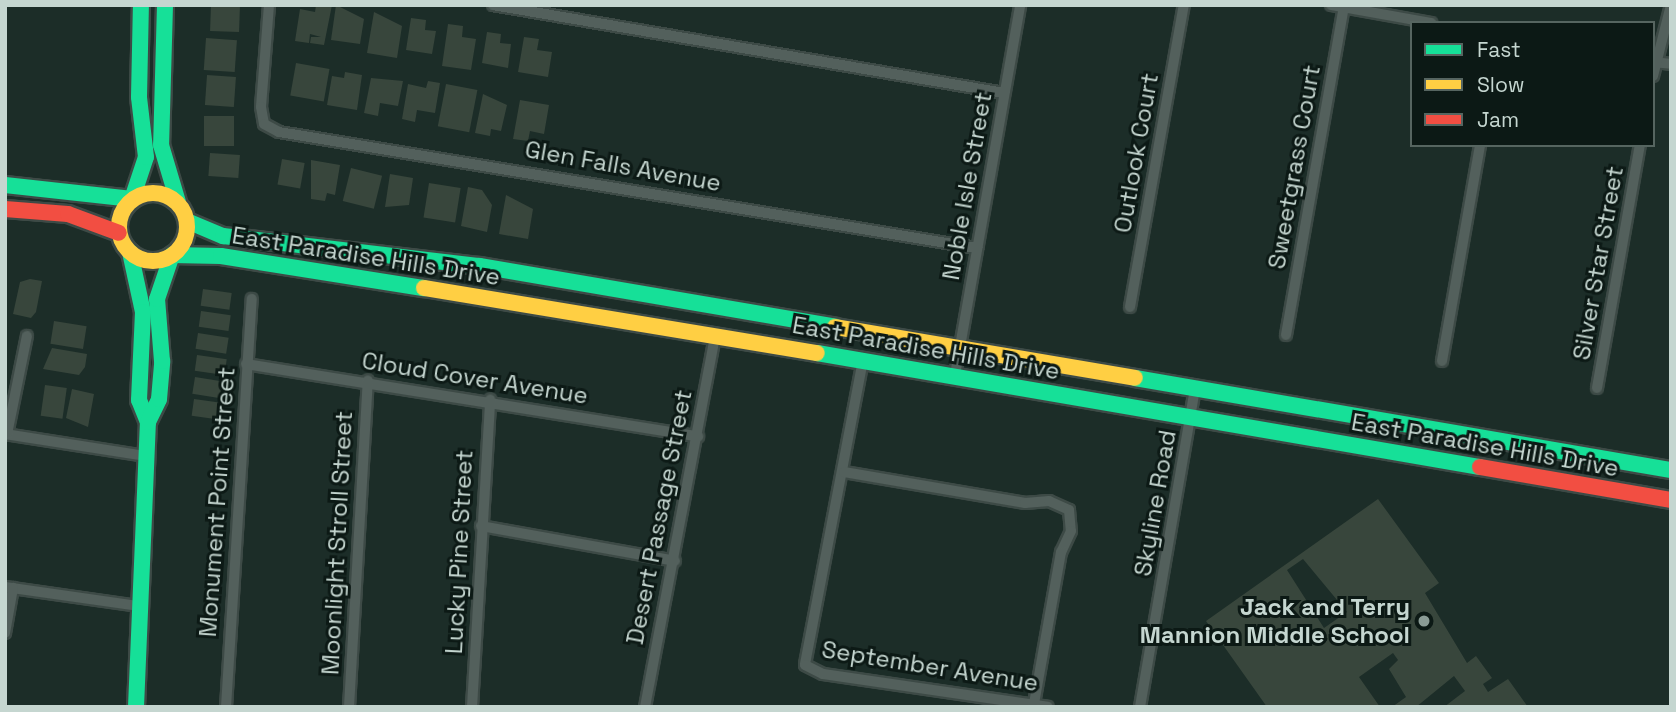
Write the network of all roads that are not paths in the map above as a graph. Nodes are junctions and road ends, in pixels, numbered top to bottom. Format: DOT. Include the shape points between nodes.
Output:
graph roads {
  1 [pos="141,5"];
  2 [pos="165,5"];
  3 [pos="269,5"];
  4 [pos="493,5"];
  5 [pos="1020,5"];
  6 [pos="1184,5"];
  7 [pos="1332,5"];
  8 [pos="1671,5"];
  9 [pos="1344,7"];
  10 [pos="1420,21"];
  11 [pos="1656,62"];
  12 [pos="1671,64"];
  13 [pos="1004,93"];
  14 [pos="1480,147"];
  15 [pos="1640,147"];
  16 [pos="5,185"];
  17 [pos="132,199"];
  18 [pos="179,205"];
  19 [pos="5,209"];
  20 [pos="187,221"];
  21 [pos="119,233"];
  22 [pos="977,248"];
  23 [pos="130,252"];
  24 [pos="172,255"];
  25 [pos="252,299"];
  26 [pos="1130,307"];
  27 [pos="715,335"];
  28 [pos="1286,335"];
  29 [pos="27,336"];
  30 [pos="960,348"];
  31 [pos="863,360"];
  32 [pos="1442,361"];
  33 [pos="246,364"];
  34 [pos="955,375"];
  35 [pos="368,381"];
  36 [pos="1597,388"];
  37 [pos="1195,390"];
  38 [pos="490,400"];
  39 [pos="1191,417"];
  40 [pos="148,422"];
  41 [pos="6,434"];
  42 [pos="698,436"];
  43 [pos="146,456"];
  44 [pos="1671,470"];
  45 [pos="844,472"];
  46 [pos="1671,500"];
  47 [pos="481,526"];
  48 [pos="676,561"];
  49 [pos="9,588"];
  50 [pos="138,606"];
  51 [pos="5,633"];
  52 [pos="1034,704"];
  53 [pos="135,707"];
  54 [pos="226,707"];
  55 [pos="349,707"];
  56 [pos="472,707"];
  57 [pos="645,707"];
  58 [pos="1048,707"];
  59 [pos="1140,707"];
  1 -- 17 [label="main road" via="139,97 146,157"];
  2 -- 18 [label="main road" via="161,145"];
  3 -- 22 [label="street, Glen Falls Avenue" via="264,124 279,132"];
  4 -- 13 [label="street"];
  5 -- 13 [label="street, Noble Isle Street"];
  6 -- 26 [label="street, Outlook Court"];
  7 -- 9 [label="street"];
  8 -- 11 [label="street"];
  9 -- 10 [label="street"];
  9 -- 28 [label="street, Sweetgrass Court"];
  11 -- 12 [label="street"];
  13 -- 22 [label="street, Noble Isle Street"];
  14 -- 32 [label="street"];
  15 -- 36 [label="street, Silver Star Street"];
  16 -- 17 [label="main road"];
  17 -- 18 [label="main road" via="162,194"];
  17 -- 21 [label="main road" via="121,214"];
  18 -- 20 [label="main road"];
  19 -- 21 [label="main road" via="68,214"];
  20 -- 24 [label="main road" via="185,240"];
  20 -- 30 [label="main road, East Paradise Hills Drive" via="223,236 480,266"];
  21 -- 23 [label="main road"];
  22 -- 30 [label="street, Noble Isle Street"];
  23 -- 24 [label="main road" via="150,261"];
  23 -- 40 [label="main road" via="142,312 139,400"];
  24 -- 27 [label="main road, East Paradise Hills Drive" via="221,256"];
  24 -- 40 [label="main road" via="157,299 161,374"];
  25 -- 33 [label="street, Monument Point Street"];
  27 -- 31 [label="main road, East Paradise Hills Drive"];
  27 -- 42 [label="street, Desert Passage Street"];
  29 -- 41 [label="street"];
  30 -- 34 [label="street, Noble Isle Street"];
  30 -- 37 [label="main road, East Paradise Hills Drive"];
  31 -- 34 [label="main road, East Paradise Hills Drive"];
  31 -- 45 [label="street"];
  33 -- 35 [label="street, Cloud Cover Avenue"];
  33 -- 54 [label="street, Monument Point Street"];
  34 -- 39 [label="main road, East Paradise Hills Drive"];
  35 -- 38 [label="street, Cloud Cover Avenue"];
  35 -- 55 [label="street, Moonlight Stroll Street"];
  37 -- 39 [label="street, Skyline Road"];
  37 -- 44 [label="main road, East Paradise Hills Drive"];
  38 -- 42 [label="street, Cloud Cover Avenue"];
  38 -- 47 [label="street, Lucky Pine Street"];
  39 -- 46 [label="main road, East Paradise Hills Drive"];
  39 -- 59 [label="street, Skyline Road"];
  40 -- 43 [label="main road"];
  41 -- 43 [label="street"];
  42 -- 48 [label="street, Desert Passage Street"];
  43 -- 50 [label="main road"];
  45 -- 52 [label="street" via="1025,503 1049,500 1069,510 1071,531 1061,552"];
  45 -- 52 [label="street, September Avenue" via="805,666 822,674"];
  47 -- 48 [label="street"];
  47 -- 56 [label="street, Lucky Pine Street"];
  48 -- 57 [label="street, Desert Passage Street"];
  49 -- 50 [label="street"];
  49 -- 51 [label="street"];
  50 -- 53 [label="main road"];
  52 -- 58 [label="street, September Avenue"];
}
